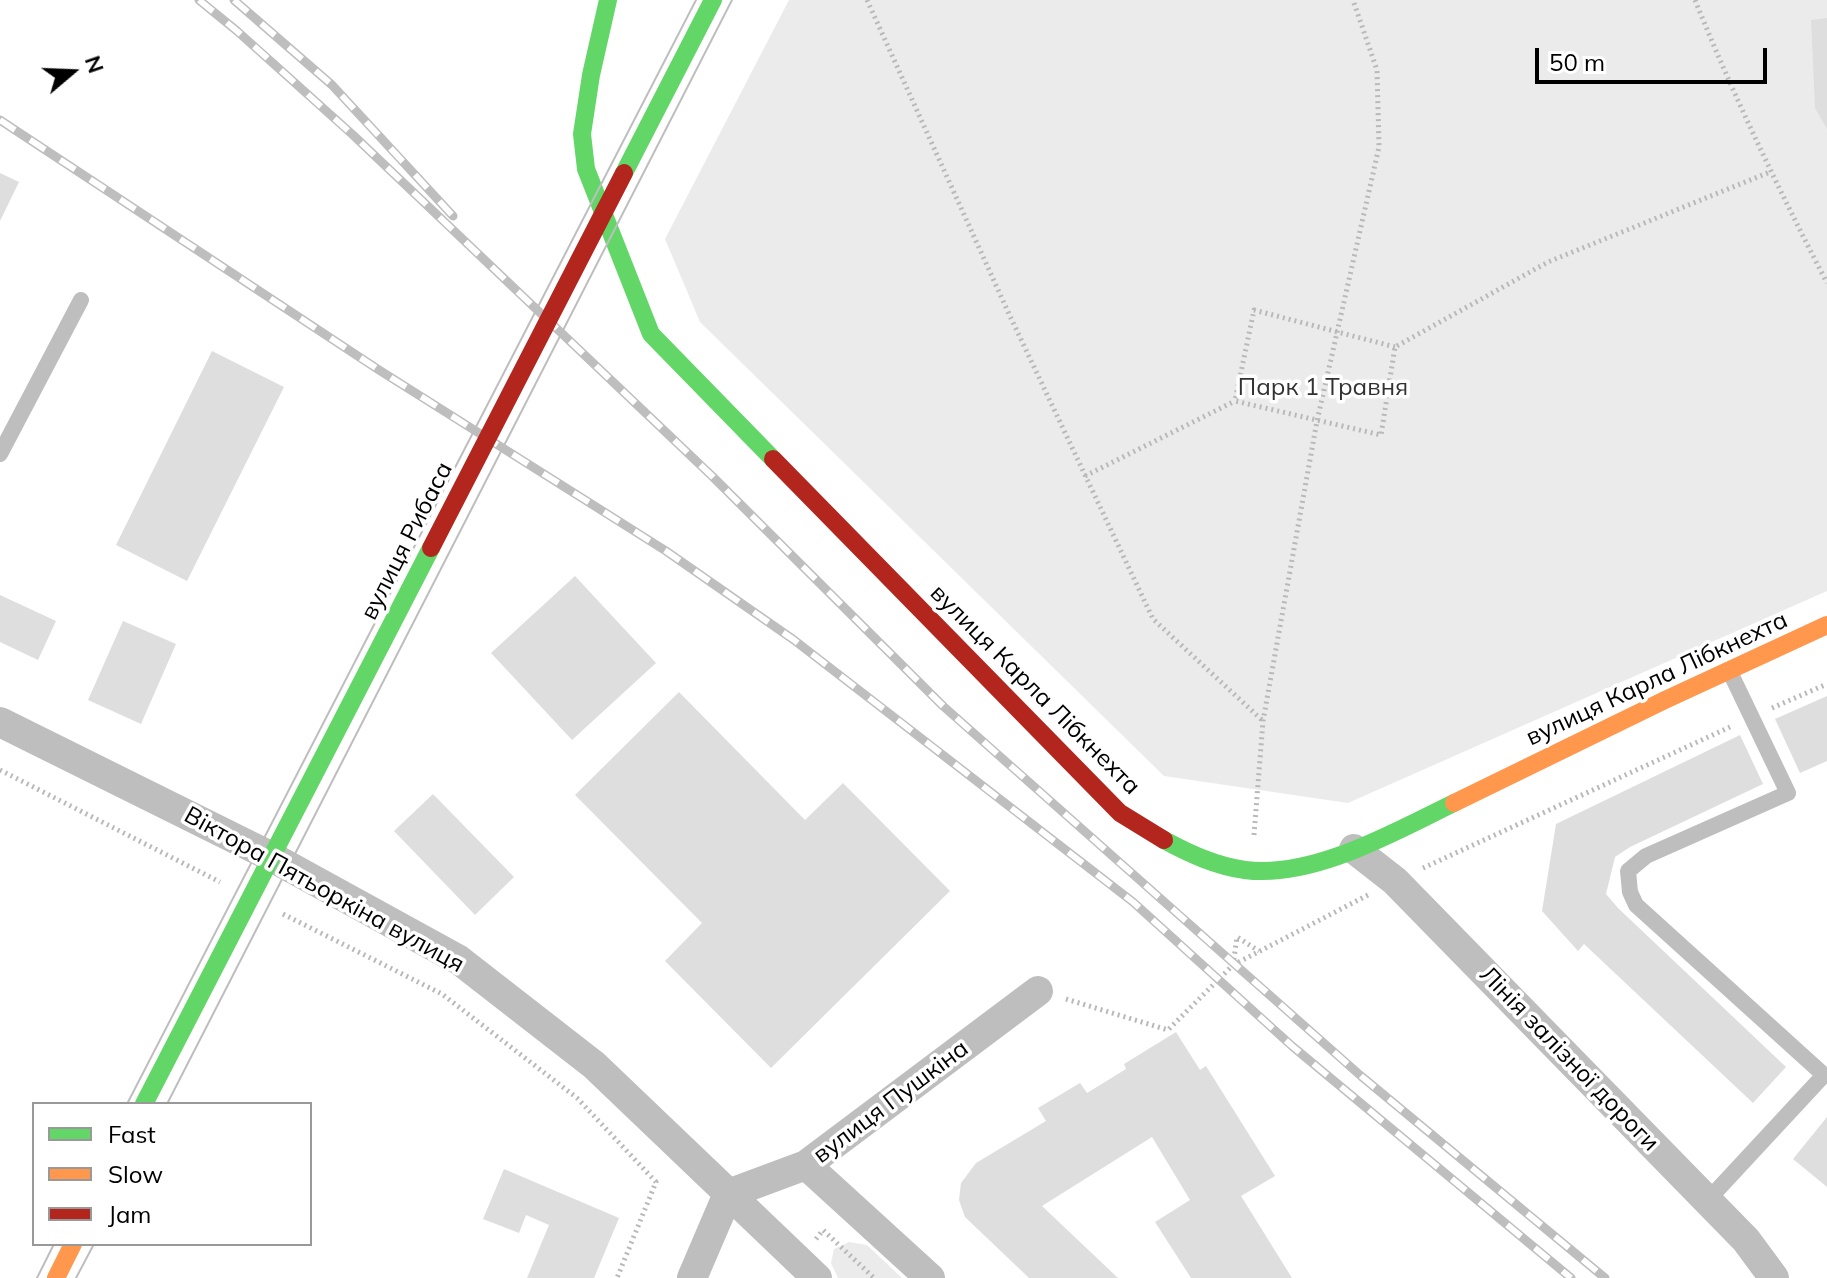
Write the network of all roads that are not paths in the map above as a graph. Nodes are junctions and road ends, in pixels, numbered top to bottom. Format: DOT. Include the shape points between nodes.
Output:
graph roads {
  1 [pos="608,0"];
  2 [pos="713,0"];
  3 [pos="81,300"];
  4 [pos="0,454"];
  5 [pos="1827,625"];
  6 [pos="1728,669"];
  7 [pos="0,722"];
  8 [pos="1354,849"];
  9 [pos="1038,991"];
  10 [pos="145,1102"];
  11 [pos="806,1165"];
  12 [pos="728,1194"];
  13 [pos="1707,1201"];
  14 [pos="72,1246"];
  15 [pos="56,1278"];
  16 [pos="692,1278"];
  17 [pos="817,1278"];
  18 [pos="930,1278"];
  19 [pos="1774,1278"];
  1 -- 8 [label="street, вулиця Карла Лібкнехта" via="582,134 586,169 651,334 1120,813 1162,841 1248,870 1299,866"];
  2 -- 10 [label="street, вулиця Рибаса, bridge"];
  3 -- 4 [label="lane"];
  5 -- 6 [label="street, вулиця Карла Лібкнехта"];
  6 -- 8 [label="street, вулиця Карла Лібкнехта"];
  6 -- 13 [label="lane" via="1788,793 1646,856 1628,871 1630,892 1636,905 1824,1075"];
  7 -- 12 [label="street, Віктора Пятьоркіна вулиця" via="268,855 459,960 594,1065"];
  8 -- 13 [label="street, Лінія залізної дороги" via="1395,881"];
  9 -- 11 [label="street, вулиця Пушкіна"];
  11 -- 12 [label="street, вулиця Пушкіна"];
  11 -- 18 [label="street"];
  12 -- 16 [label="street"];
  12 -- 17 [label="street, Віктора Пятьоркіна вулиця"];
  13 -- 19 [label="street, Лінія залізної дороги"];
  14 -- 15 [label="street"];
}
